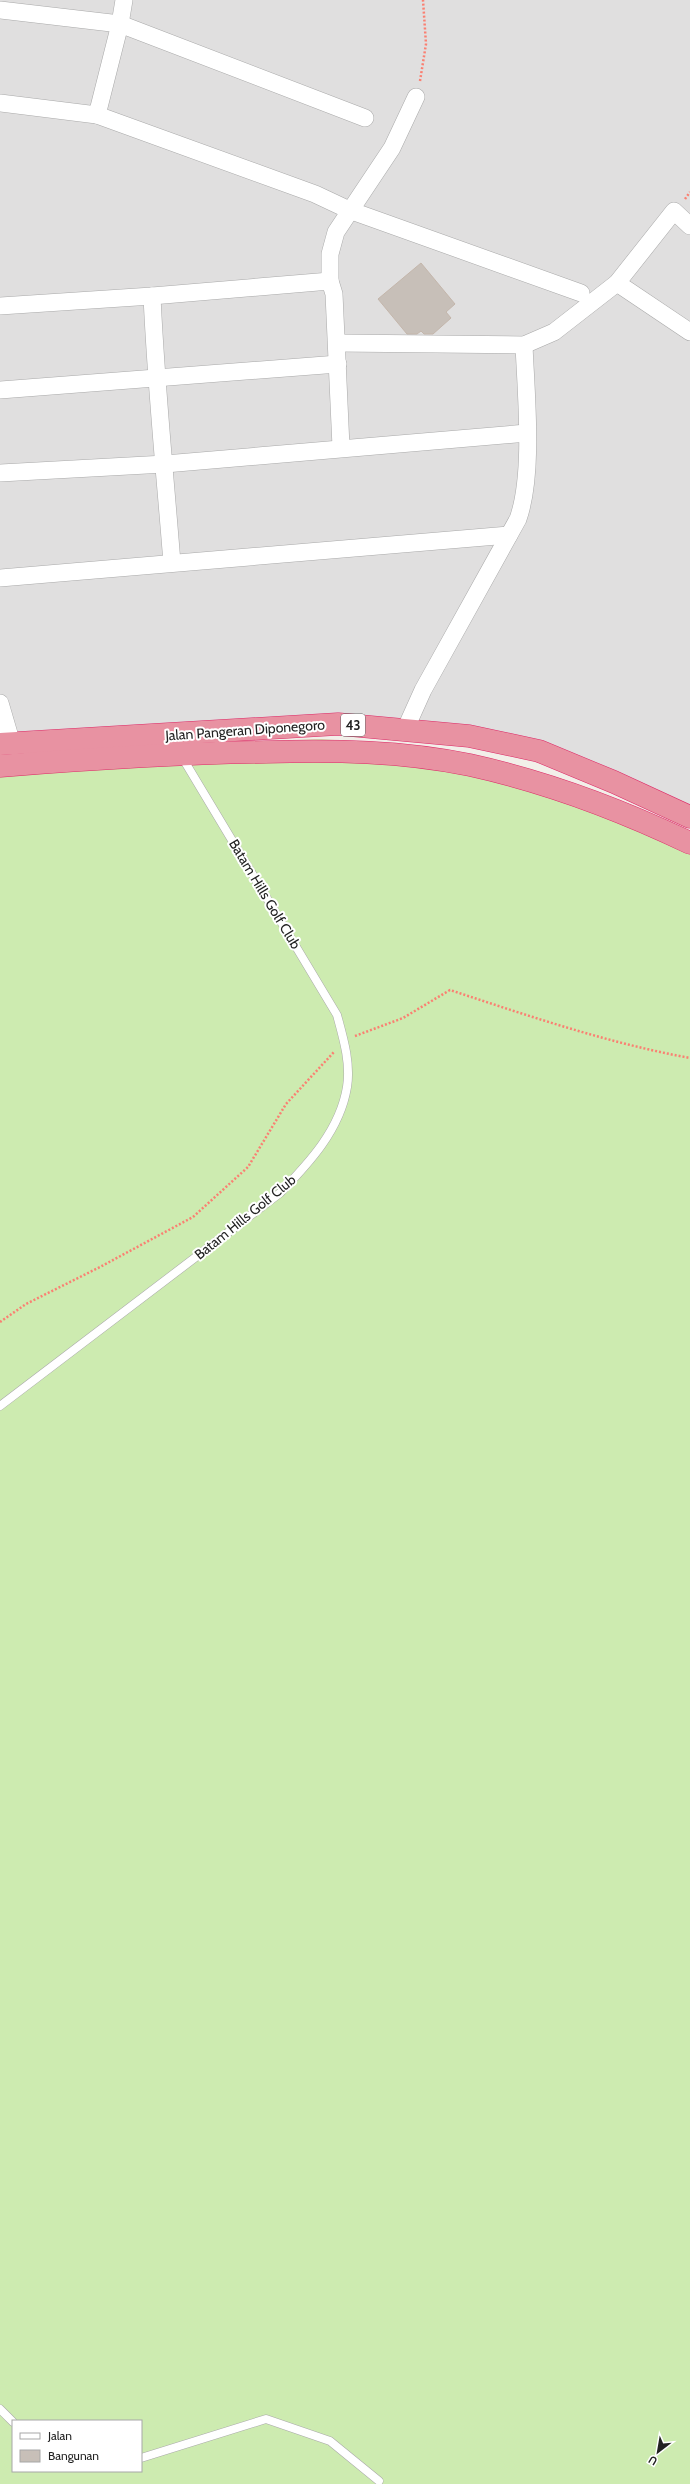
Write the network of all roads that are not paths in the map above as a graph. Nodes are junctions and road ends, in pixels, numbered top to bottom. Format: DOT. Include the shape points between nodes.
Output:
graph roads {
  1 [pos="124,0"];
  2 [pos="0,10"];
  3 [pos="120,24"];
  4 [pos="416,97"];
  5 [pos="0,103"];
  6 [pos="97,115"];
  7 [pos="365,118"];
  8 [pos="349,210"];
  9 [pos="690,226"];
  10 [pos="330,281"];
  11 [pos="617,282"];
  12 [pos="581,293"];
  13 [pos="152,296"];
  14 [pos="0,306"];
  15 [pos="690,332"];
  16 [pos="337,343"];
  17 [pos="524,345"];
  18 [pos="338,364"];
  19 [pos="155,378"];
  20 [pos="0,390"];
  21 [pos="527,433"];
  22 [pos="341,447"];
  23 [pos="165,464"];
  24 [pos="0,473"];
  25 [pos="509,535"];
  26 [pos="172,563"];
  27 [pos="0,578"];
  28 [pos="0,703"];
  29 [pos="405,730"];
  30 [pos="6,744"];
  31 [pos="180,753"];
  32 [pos="0,766"];
  33 [pos="690,817"];
  34 [pos="690,843"];
  35 [pos="0,1406"];
  36 [pos="0,2409"];
  37 [pos="12,2421"];
  38 [pos="142,2458"];
  39 [pos="379,2481"];
  1 -- 3 [label="street"];
  2 -- 3 [label="street"];
  3 -- 6 [label="street"];
  3 -- 7 [label="street"];
  4 -- 8 [label="street" via="392,148"];
  5 -- 6 [label="street"];
  6 -- 8 [label="street" via="315,194"];
  8 -- 10 [label="street" via="336,232 330,254"];
  8 -- 12 [label="street"];
  9 -- 11 [label="street" via="674,211"];
  10 -- 13 [label="street"];
  10 -- 16 [label="street" via="334,294"];
  11 -- 15 [label="street"];
  11 -- 17 [label="street" via="554,332"];
  13 -- 14 [label="street"];
  13 -- 19 [label="street"];
  16 -- 17 [label="street"];
  16 -- 18 [label="street"];
  17 -- 21 [label="street"];
  18 -- 19 [label="street"];
  18 -- 22 [label="street"];
  19 -- 20 [label="street"];
  19 -- 23 [label="street"];
  21 -- 22 [label="street"];
  21 -- 25 [label="street" via="524,503"];
  22 -- 23 [label="street"];
  23 -- 24 [label="street"];
  23 -- 26 [label="street"];
  25 -- 26 [label="street"];
  25 -- 29 [label="street" via="423,690"];
  26 -- 27 [label="street"];
  28 -- 30 [label="street"];
  29 -- 30 [label="highway, Jalan Pangeran Diponegoro / 43" via="338,724"];
  29 -- 33 [label="highway, Jalan Pangeran Diponegoro / 43" via="469,736 539,751"];
  31 -- 32 [label="highway, Jalan Pangeran Diponegoro / 43"];
  31 -- 34 [label="highway, Jalan Pangeran Diponegoro / 43" via="352,750 469,765 553,786 630,815"];
  31 -- 35 [label="lane, Batam Hills Golf Club" via="337,1015 344,1040 348,1086 336,1122 314,1158 280,1193"];
  36 -- 37 [label="lane"];
  38 -- 39 [label="lane" via="266,2419 330,2441"];
}
